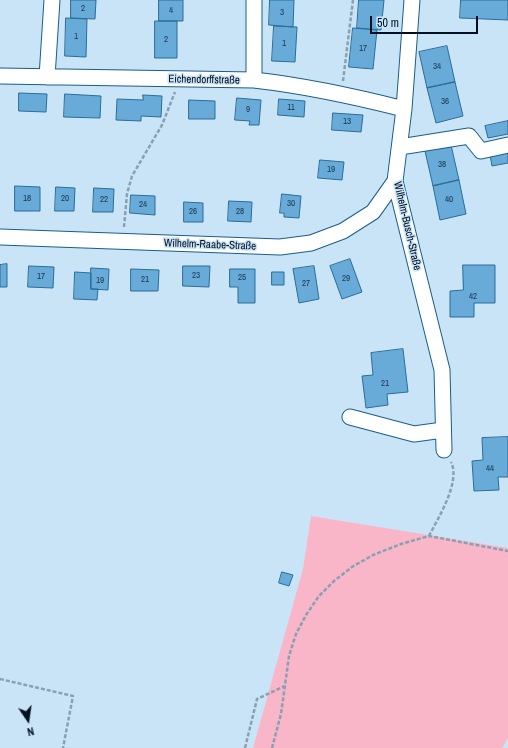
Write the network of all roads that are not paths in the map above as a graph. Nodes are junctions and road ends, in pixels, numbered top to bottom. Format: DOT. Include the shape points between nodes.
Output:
graph roads {
  1 [pos="52,0"];
  2 [pos="254,0"];
  3 [pos="412,0"];
  4 [pos="0,76"];
  5 [pos="47,78"];
  6 [pos="254,80"];
  7 [pos="404,108"];
  8 [pos="508,145"];
  9 [pos="400,147"];
  10 [pos="395,181"];
  11 [pos="0,237"];
  12 [pos="350,417"];
  13 [pos="443,430"];
  14 [pos="444,450"];
  1 -- 5 [label="street"];
  2 -- 6 [label="street"];
  3 -- 7 [label="street, Wilhelm-Busch-Straße"];
  4 -- 5 [label="street, Eichendorffstraße"];
  5 -- 6 [label="street, Eichendorffstraße"];
  6 -- 7 [label="street, Eichendorffstraße" via="341,93"];
  7 -- 9 [label="street, Wilhelm-Busch-Straße"];
  8 -- 9 [label="street" via="481,151 469,136"];
  9 -- 10 [label="street, Wilhelm-Busch-Straße"];
  10 -- 11 [label="street, Wilhelm-Raabe-Straße" via="373,212 344,231 311,243 280,247"];
  10 -- 13 [label="street, Wilhelm-Busch-Straße" via="442,370"];
  12 -- 13 [label="street" via="414,434"];
  13 -- 14 [label="street, Wilhelm-Busch-Straße"];
}
